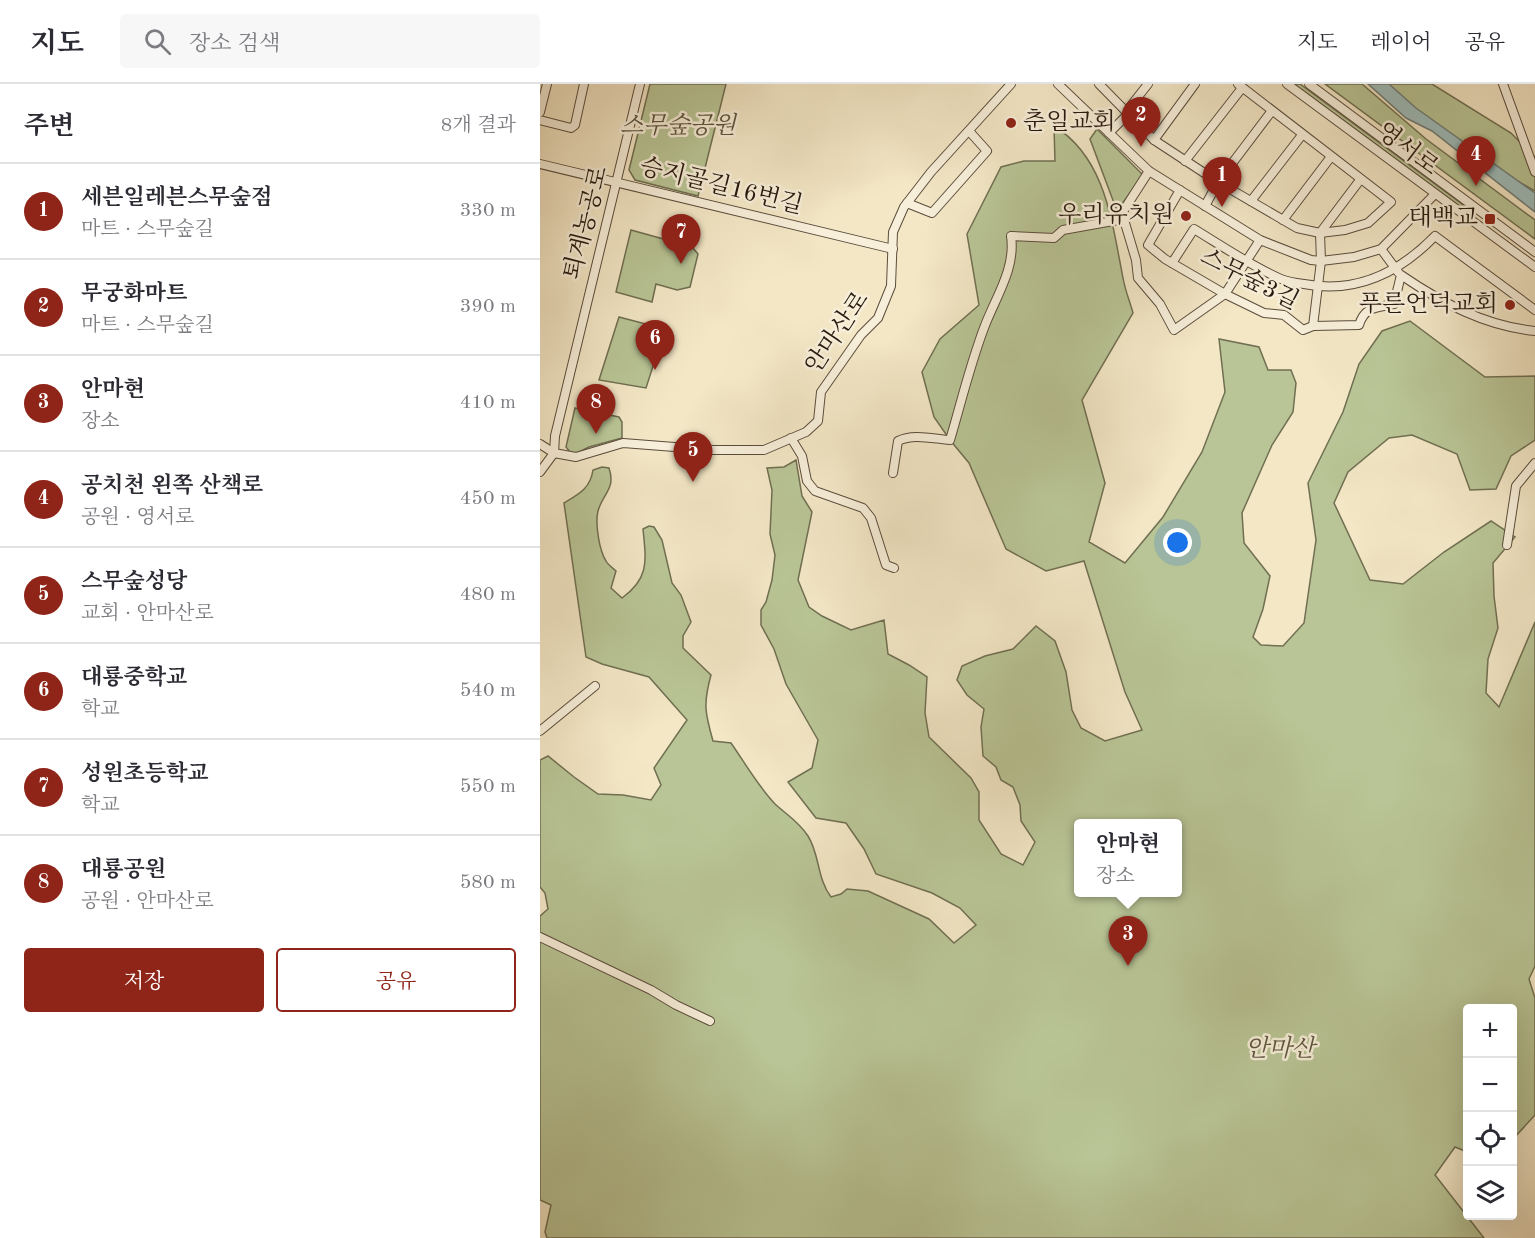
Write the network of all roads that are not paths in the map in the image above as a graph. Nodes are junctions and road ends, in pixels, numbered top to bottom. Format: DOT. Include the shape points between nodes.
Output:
graph roads {
  1 [pos="547,84"];
  2 [pos="584,84"];
  3 [pos="640,84"];
  4 [pos="1011,84"];
  5 [pos="1058,84"];
  6 [pos="1100,84"];
  7 [pos="1148,84"];
  8 [pos="1195,84"];
  9 [pos="1287,84"];
  10 [pos="1310,84"];
  11 [pos="1503,84"];
  12 [pos="1240,86"];
  13 [pos="540,112"];
  14 [pos="1271,112"];
  15 [pos="1127,113"];
  16 [pos="540,120"];
  17 [pos="969,131"];
  18 [pos="1109,133"];
  19 [pos="1302,135"];
  20 [pos="1154,140"];
  21 [pos="1330,158"];
  22 [pos="1185,161"];
  23 [pos="540,164"];
  24 [pos="1149,171"];
  25 [pos="1535,172"];
  26 [pos="1359,180"];
  27 [pos="617,182"];
  28 [pos="1218,182"];
  29 [pos="1180,190"];
  30 [pos="1435,194"];
  31 [pos="1251,201"];
  32 [pos="907,203"];
  33 [pos="1205,206"];
  34 [pos="1124,219"];
  35 [pos="1283,220"];
  36 [pos="1320,233"];
  37 [pos="1260,240"];
  38 [pos="1148,245"];
  39 [pos="893,249"];
  40 [pos="1381,249"];
  41 [pos="1535,252"];
  42 [pos="1136,260"];
  43 [pos="1247,261"];
  44 [pos="1321,261"];
  45 [pos="1172,262"];
  46 [pos="1535,267"];
  47 [pos="1398,272"];
  48 [pos="1319,287"];
  49 [pos="1225,294"];
  50 [pos="1535,309"];
  51 [pos="1313,326"];
  52 [pos="1535,331"];
  53 [pos="791,438"];
  54 [pos="540,444"];
  55 [pos="554,453"];
  56 [pos="1535,463"];
  57 [pos="540,472"];
  58 [pos="893,473"];
  59 [pos="1507,545"];
  60 [pos="894,568"];
  61 [pos="595,686"];
  62 [pos="540,731"];
  63 [pos="540,937"];
  64 [pos="710,1021"];
  1 -- 13 [label="street"];
  2 -- 16 [label="street" via="571,128"];
  3 -- 27 [label="street, 퇴계농공로"];
  4 -- 17 [label="street, 안마산로"];
  5 -- 18 [label="street"];
  6 -- 15 [label="street"];
  7 -- 15 [label="street"];
  8 -- 20 [label="street"];
  9 -- 30 [label="street, 영서로"];
  10 -- 41 [label="street, 영서로"];
  11 -- 25 [label="street"];
  12 -- 14 [label="street"];
  12 -- 22 [label="street"];
  14 -- 19 [label="street"];
  14 -- 28 [label="street"];
  15 -- 18 [label="street"];
  15 -- 20 [label="street"];
  17 -- 32 [label="street, 안마산로"];
  17 -- 32 [label="street" via="987,151 932,213"];
  18 -- 24 [label="street"];
  19 -- 21 [label="street"];
  19 -- 31 [label="street"];
  20 -- 22 [label="street"];
  21 -- 26 [label="street"];
  21 -- 35 [label="street"];
  22 -- 28 [label="street"];
  23 -- 27 [label="street, 승지골길16번길"];
  24 -- 29 [label="street"];
  24 -- 34 [label="street" via="1122,213"];
  26 -- 36 [label="street"];
  26 -- 36 [label="street" via="1390,202 1368,223"];
  27 -- 39 [label="street, 승지골길16번길"];
  27 -- 55 [label="street, 퇴계농공로"];
  28 -- 31 [label="street"];
  28 -- 33 [label="street"];
  29 -- 33 [label="street"];
  29 -- 38 [label="street"];
  30 -- 40 [label="street"];
  30 -- 46 [label="street, 영서로"];
  31 -- 35 [label="street"];
  32 -- 39 [label="street, 안마산로" via="893,232"];
  33 -- 37 [label="street"];
  34 -- 42 [label="street"];
  34 -- 58 [label="street" via="1063,230 1054,238 1011,236 1009,268 983,330 950,440 903,438 898,441"];
  35 -- 36 [label="street"];
  36 -- 44 [label="street"];
  37 -- 43 [label="street"];
  37 -- 44 [label="street"];
  38 -- 42 [label="street"];
  38 -- 45 [label="street, 스무숲3길"];
  39 -- 53 [label="street, 안마산로" via="891,286 878,318 861,335 821,392 818,421"];
  40 -- 44 [label="street"];
  40 -- 47 [label="street"];
  42 -- 49 [label="street" via="1138,278 1160,303 1174,330"];
  43 -- 45 [label="street" via="1194,229"];
  43 -- 48 [label="street" via="1283,280"];
  43 -- 49 [label="street"];
  44 -- 48 [label="street"];
  45 -- 49 [label="street, 스무숲3길"];
  47 -- 48 [label="street" via="1364,283"];
  47 -- 50 [label="street" via="1435,236"];
  47 -- 51 [label="street, 스무숲3길" via="1394,304 1366,310 1359,324"];
  47 -- 52 [label="street" via="1462,312 1494,324"];
  48 -- 51 [label="street"];
  49 -- 51 [label="street, 스무숲3길" via="1264,313 1284,315 1303,330"];
  53 -- 55 [label="street, 안마산로" via="764,450 623,443 576,457"];
  53 -- 60 [label="street" via="802,456 807,481 815,491 863,508 872,518 886,565"];
  54 -- 55 [label="street, 안마산로"];
  55 -- 57 [label="street, 퇴계농공로"];
  56 -- 59 [label="street" via="1516,486"];
  61 -- 62 [label="street"];
  63 -- 64 [label="street"];
}
